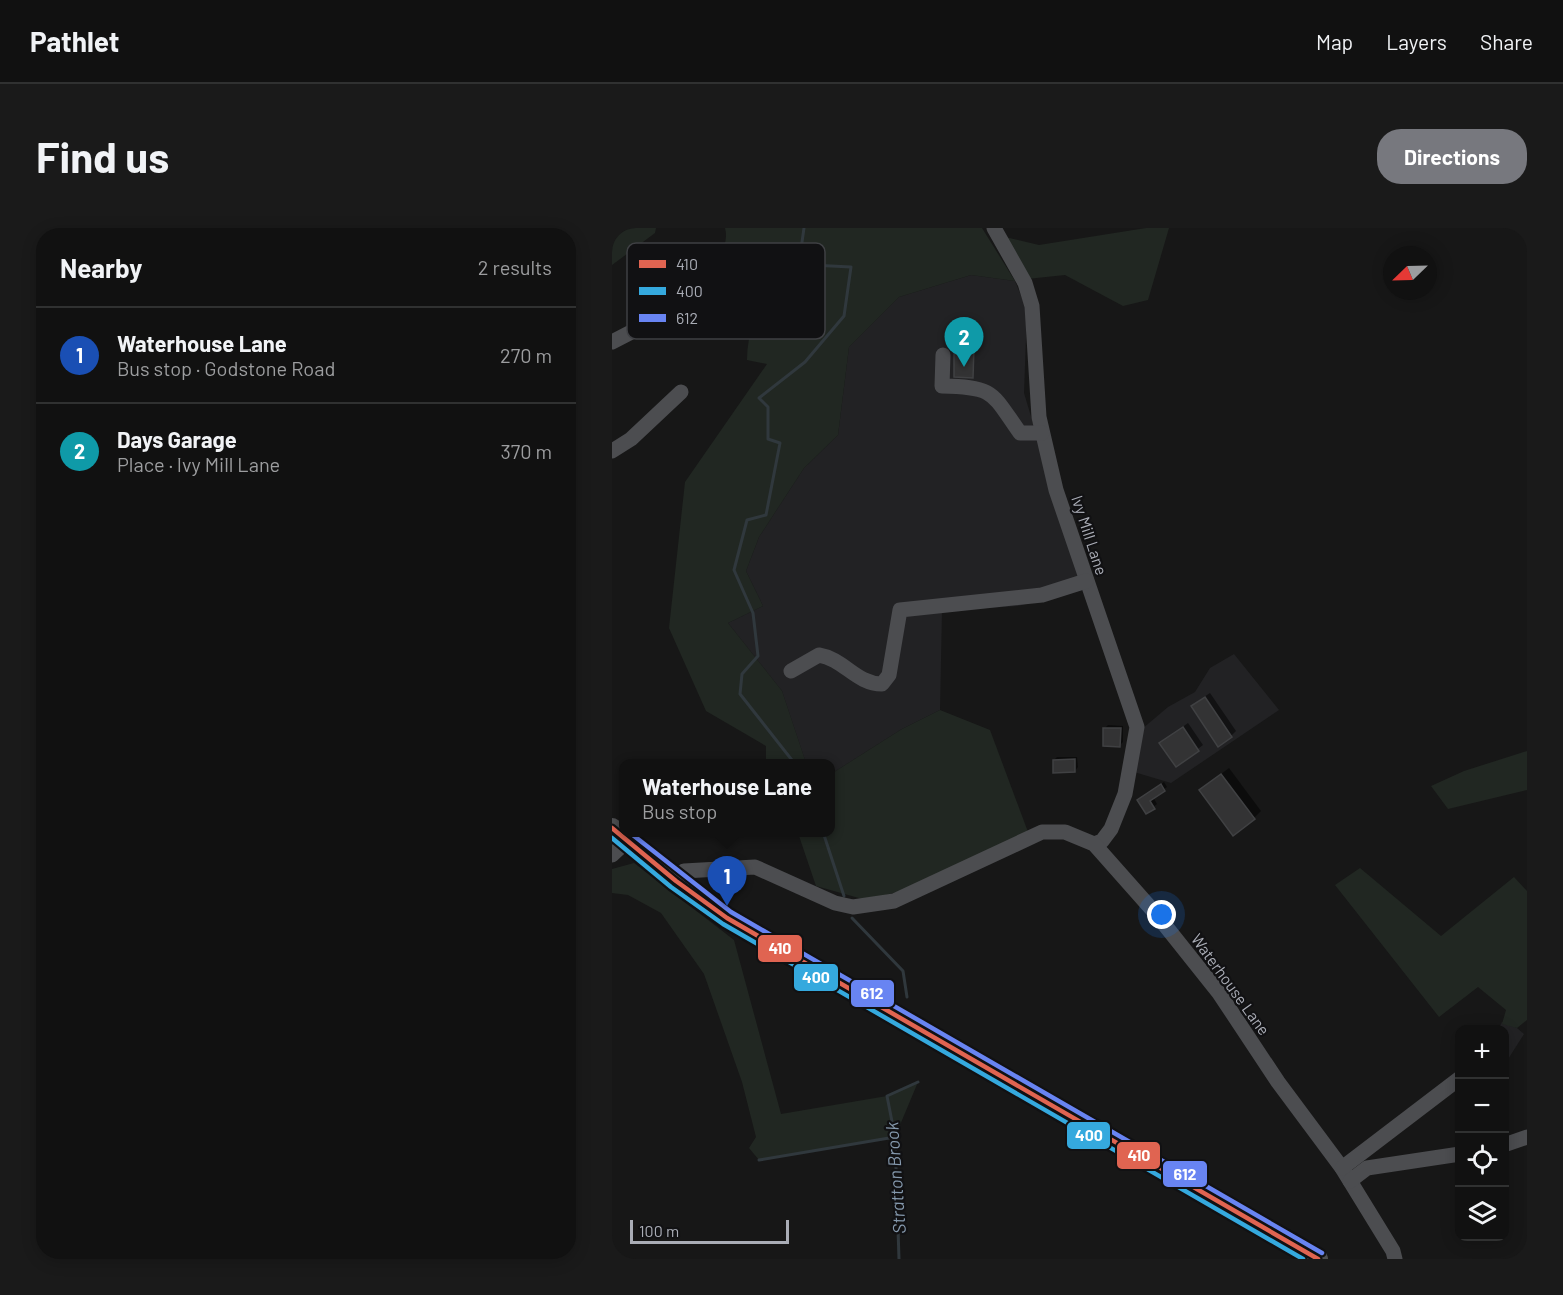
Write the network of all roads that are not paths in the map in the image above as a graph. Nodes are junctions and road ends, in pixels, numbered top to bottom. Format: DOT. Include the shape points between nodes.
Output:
graph roads {
  1 [pos="994,228"];
  2 [pos="627,334"];
  3 [pos="612,342"];
  4 [pos="944,355"];
  5 [pos="681,392"];
  6 [pos="1042,433"];
  7 [pos="612,451"];
  8 [pos="1086,581"];
  9 [pos="791,671"];
  10 [pos="616,842"];
  11 [pos="1094,844"];
  12 [pos="676,881"];
  13 [pos="1459,1079"];
  14 [pos="1527,1137"];
  15 [pos="1509,1143"];
  16 [pos="1455,1155"];
  17 [pos="1346,1175"];
  18 [pos="1396,1256"];
  19 [pos="1318,1259"];
  1 -- 6 [label="street, Ivy Mill Lane" via="1025,283 1032,306 1035,384"];
  2 -- 3 [label="street"];
  4 -- 6 [label="street" via="942,386 976,387 992,393 1020,433"];
  5 -- 7 [label="street" via="631,440"];
  6 -- 8 [label="street, Ivy Mill Lane"];
  8 -- 9 [label="street" via="1042,595 900,610 889,675 882,684 858,678 832,659 819,655"];
  8 -- 11 [label="street, Ivy Mill Lane" via="1137,727 1125,794 1111,829 1102,841"];
  10 -- 12 [label="main road"];
  11 -- 12 [label="street, Waterhouse Lane" via="1065,832 1042,832 894,901 873,906 835,903 755,867 684,871"];
  11 -- 17 [label="street, Waterhouse Lane" via="1219,993"];
  12 -- 19 [label="main road" via="764,940"];
  13 -- 17 [label="street"];
  14 -- 15 [label="street"];
  16 -- 17 [label="street" via="1367,1168"];
  17 -- 18 [label="street, Waterhouse Lane"];
}
